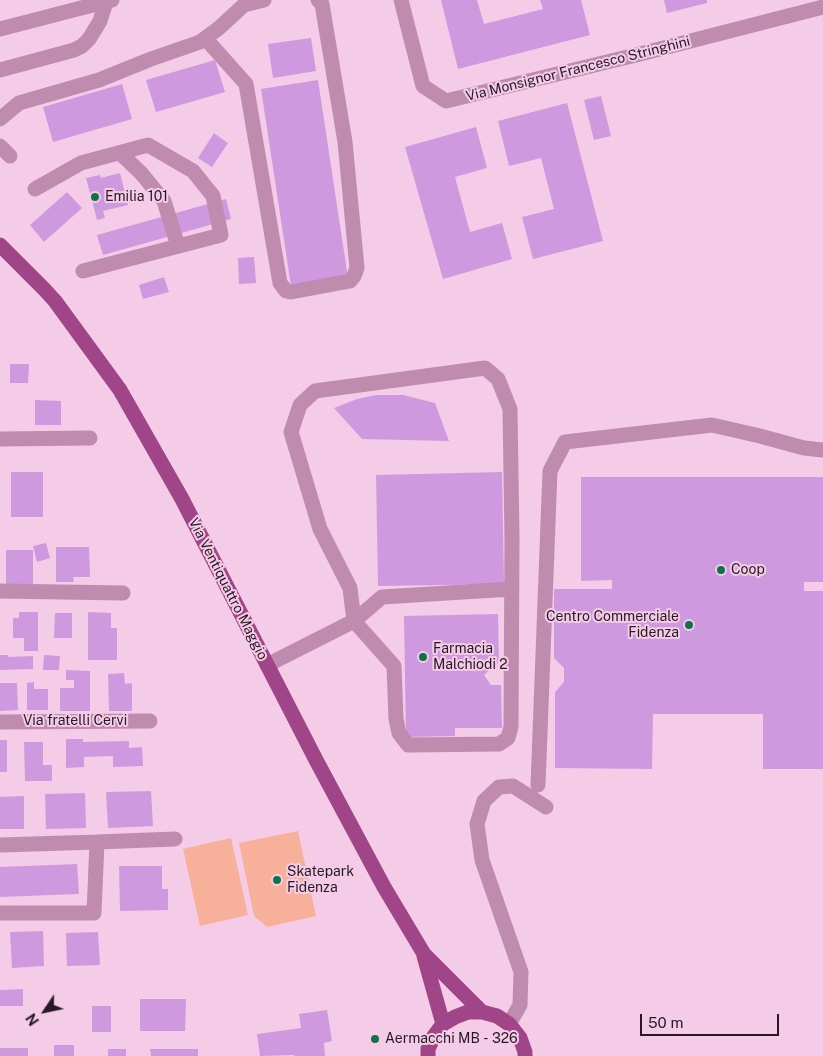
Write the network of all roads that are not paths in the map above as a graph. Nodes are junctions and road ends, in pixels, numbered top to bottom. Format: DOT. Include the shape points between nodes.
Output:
graph roads {
  1 [pos="264,0"];
  2 [pos="318,0"];
  3 [pos="401,0"];
  4 [pos="109,1"];
  5 [pos="823,7"];
  6 [pos="0,28"];
  7 [pos="206,38"];
  8 [pos="0,70"];
  9 [pos="0,119"];
  10 [pos="120,153"];
  11 [pos="35,189"];
  12 [pos="0,245"];
  13 [pos="178,246"];
  14 [pos="83,271"];
  15 [pos="90,438"];
  16 [pos="0,439"];
  17 [pos="823,450"];
  18 [pos="512,589"];
  19 [pos="0,591"];
  20 [pos="122,593"];
  21 [pos="354,621"];
  22 [pos="267,665"];
  23 [pos="150,721"];
  24 [pos="0,722"];
  25 [pos="538,785"];
  26 [pos="546,808"];
  27 [pos="174,839"];
  28 [pos="97,842"];
  29 [pos="0,844"];
  30 [pos="0,913"];
  31 [pos="424,954"];
  32 [pos="482,1012"];
  33 [pos="443,1024"];
  34 [pos="509,1024"];
  35 [pos="520,1038"];
  36 [pos="426,1054"];
  37 [pos="525,1056"];
  38 [pos="530,1056"];
  1 -- 7 [label="street" via="244,5"];
  2 -- 7 [label="street" via="322,4 345,142 358,268 350,281 291,292 286,291 280,282 246,84"];
  3 -- 5 [label="street, Via Monsignor Francesco Stringhini" via="423,86 446,101"];
  4 -- 6 [label="street"];
  4 -- 8 [label="street" via="100,21 82,46"];
  7 -- 9 [label="street" via="99,80 19,103"];
  10 -- 11 [label="street" via="81,163"];
  10 -- 13 [label="street" via="142,173 164,201"];
  10 -- 13 [label="street" via="148,145 193,171 213,196 221,235"];
  12 -- 22 [label="main road, Via Ventiquattro Maggio" via="55,301 120,390 182,499"];
  13 -- 14 [label="street"];
  15 -- 16 [label="street"];
  17 -- 25 [label="street" via="712,425 564,442 550,471"];
  18 -- 21 [label="street" via="382,597"];
  18 -- 21 [label="street" via="511,727 508,738 499,744 408,745 399,733 396,719 394,666"];
  18 -- 21 [label="street" via="510,409 498,379 485,368 315,392 300,405 290,432 320,529 350,588"];
  19 -- 20 [label="street"];
  21 -- 22 [label="street"];
  22 -- 31 [label="main road, Via Ventiquattro Maggio" via="384,887"];
  23 -- 24 [label="street, Via fratelli Cervi"];
  26 -- 34 [label="street" via="513,786 499,787 484,801 477,824 482,860 521,972 520,1005"];
  27 -- 28 [label="street"];
  28 -- 29 [label="street"];
  28 -- 30 [label="street" via="94,913"];
  31 -- 32 [label="main road, Via Ventiquattro Maggio"];
  31 -- 33 [label="main road, Via Ventiquattro Maggio"];
  32 -- 33 [label="main road, Via Ventiquattro Maggio" via="468,1012"];
  32 -- 34 [label="main road, Via Ventiquattro Maggio"];
  33 -- 36 [label="main road"];
  34 -- 35 [label="main road, Via Ventiquattro Maggio"];
  35 -- 37 [label="main road, Via Ventiquattro Maggio"];
  35 -- 38 [label="street"];
}
